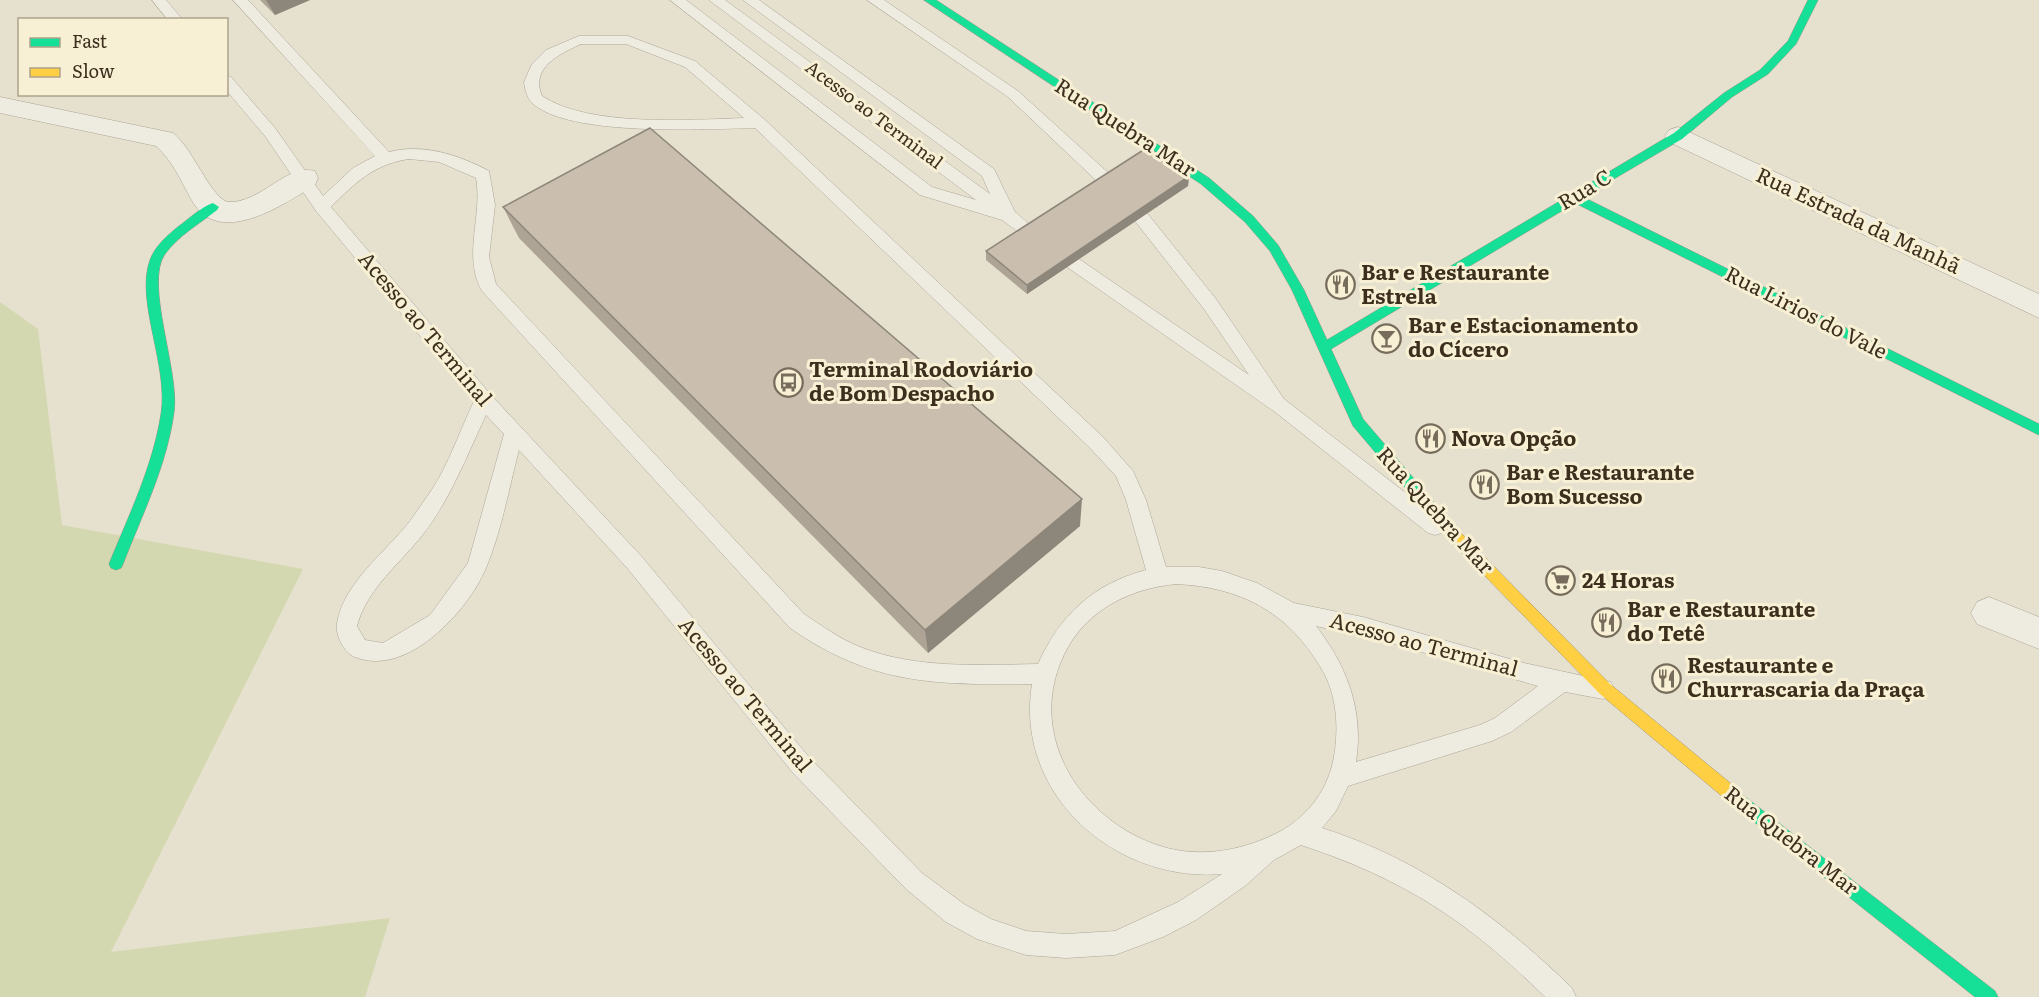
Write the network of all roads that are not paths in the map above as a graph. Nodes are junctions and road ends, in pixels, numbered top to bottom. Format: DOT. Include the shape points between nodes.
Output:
graph roads {
  1 [pos="159,0"];
  2 [pos="240,0"];
  3 [pos="677,0"];
  4 [pos="716,0"];
  5 [pos="750,0"];
  6 [pos="874,0"];
  7 [pos="929,0"];
  8 [pos="1813,0"];
  9 [pos="174,18"];
  10 [pos="228,82"];
  11 [pos="0,105"];
  12 [pos="759,123"];
  13 [pos="1678,136"];
  14 [pos="385,157"];
  15 [pos="305,178"];
  16 [pos="1108,182"];
  17 [pos="1573,197"];
  18 [pos="213,207"];
  19 [pos="322,207"];
  20 [pos="1008,216"];
  21 [pos="1141,217"];
  22 [pos="1030,232"];
  23 [pos="1072,263"];
  24 [pos="2039,307"];
  25 [pos="1326,346"];
  26 [pos="484,400"];
  27 [pos="1282,407"];
  28 [pos="2039,430"];
  29 [pos="514,433"];
  30 [pos="1475,559"];
  31 [pos="116,564"];
  32 [pos="1158,576"];
  33 [pos="1288,611"];
  34 [pos="1989,613"];
  35 [pos="2039,633"];
  36 [pos="1045,674"];
  37 [pos="1560,683"];
  38 [pos="1605,689"];
  39 [pos="1340,778"];
  40 [pos="1299,833"];
  41 [pos="1265,854"];
  42 [pos="1563,997"];
  43 [pos="1989,997"];
  1 -- 9 [label="lane"];
  2 -- 14 [label="lane"];
  3 -- 20 [label="lane" via="926,191"];
  4 -- 20 [label="lane, Acesso ao Terminal"];
  5 -- 20 [label="lane" via="988,173"];
  6 -- 16 [label="lane" via="1013,94"];
  7 -- 25 [label="street, Rua Quebra Mar" via="1166,154 1226,198 1274,248"];
  8 -- 13 [label="street, Rua C" via="1792,42 1764,72 1728,95"];
  10 -- 15 [label="lane, Acesso ao Terminal"];
  11 -- 18 [label="street" via="164,139 177,149"];
  12 -- 12 [label="lane" via="690,64 628,40 579,40 564,46 550,53 537,67 531,82 536,99 543,105 592,118 638,123"];
  12 -- 32 [label="lane" via="1122,471 1137,500"];
  13 -- 17 [label="street, Rua C"];
  13 -- 24 [label="street, Rua Estrada da Manhã"];
  14 -- 19 [label="lane" via="362,169"];
  14 -- 36 [label="lane" via="412,154 451,158 483,175 489,206 480,241 480,268 488,287 797,621 856,656 902,669 956,675"];
  15 -- 18 [label="street" via="258,206 238,211"];
  15 -- 19 [label="lane, Acesso ao Terminal"];
  17 -- 25 [label="street, Rua C"];
  17 -- 28 [label="street, Rua Lirios do Vale"];
  18 -- 31 [label="street" via="161,252 150,276 170,381 168,412 152,469"];
  19 -- 26 [label="lane, Acesso ao Terminal"];
  20 -- 22 [label="lane, Acesso ao Terminal"];
  21 -- 27 [label="lane" via="1210,304"];
  23 -- 27 [label="lane"];
  25 -- 30 [label="street, Rua Quebra Mar" via="1358,422"];
  26 -- 29 [label="lane, Acesso ao Terminal"];
  26 -- 29 [label="lane" via="440,493 352,607 346,626 358,649 383,653 401,646 437,622 453,601 477,566"];
  27 -- 30 [label="lane"];
  29 -- 41 [label="lane, Acesso ao Terminal" via="635,563 801,765 914,881 965,919 1026,943 1115,943 1187,910 1237,878"];
  30 -- 38 [label="street, Rua Quebra Mar"];
  32 -- 33 [label="lane, Acesso ao Terminal" via="1203,575 1227,581"];
  32 -- 36 [label="lane, Acesso ao Terminal" via="1120,587 1086,608 1060,638"];
  33 -- 37 [label="lane, Acesso ao Terminal" via="1346,621"];
  33 -- 39 [label="lane, Acesso ao Terminal" via="1317,641 1341,686 1348,750"];
  34 -- 35 [label="street"];
  36 -- 41 [label="lane, Acesso ao Terminal" via="1040,697 1043,739 1062,786 1096,823 1138,852 1165,860 1216,866"];
  37 -- 38 [label="lane, Acesso ao Terminal"];
  37 -- 39 [label="lane, Acesso ao Terminal" via="1503,725 1484,734"];
  38 -- 43 [label="street, Rua Quebra Mar" via="1711,778"];
  39 -- 40 [label="lane, Acesso ao Terminal" via="1322,815"];
  40 -- 41 [label="lane, Acesso ao Terminal"];
  40 -- 42 [label="lane" via="1364,855 1443,897 1515,950"];
}
